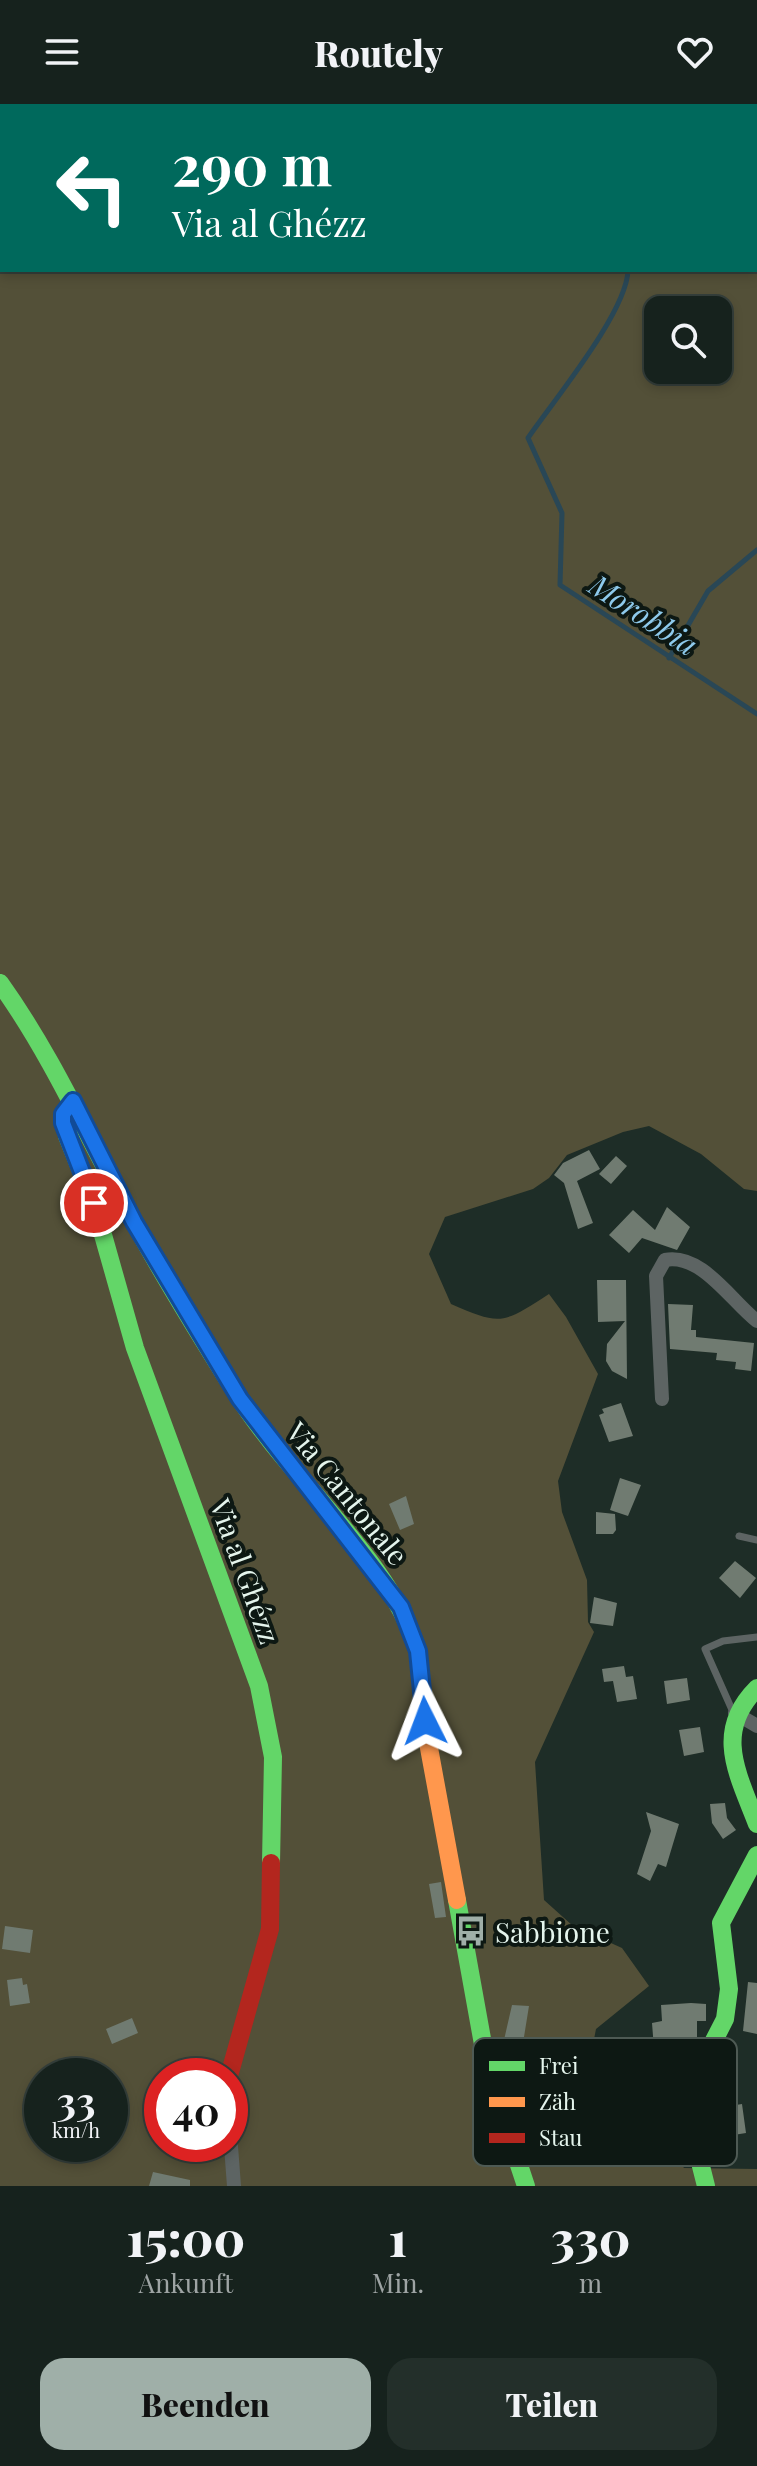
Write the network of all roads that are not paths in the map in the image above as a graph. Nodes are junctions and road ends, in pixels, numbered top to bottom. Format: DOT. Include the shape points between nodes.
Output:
graph roads {
  1 [pos="0,983"];
  2 [pos="73,1101"];
  3 [pos="757,1321"];
  4 [pos="662,1399"];
  5 [pos="739,1536"];
  6 [pos="757,1540"];
  7 [pos="757,1637"];
  8 [pos="757,1688"];
  9 [pos="735,1713"];
  10 [pos="757,1726"];
  11 [pos="757,1824"];
  12 [pos="757,1855"];
  13 [pos="480,2038"];
  14 [pos="715,2038"];
  15 [pos="234,2058"];
  16 [pos="232,2162"];
  17 [pos="519,2166"];
  18 [pos="701,2166"];
  19 [pos="234,2186"];
  20 [pos="526,2186"];
  21 [pos="706,2186"];
  1 -- 2 [label="street, Via Cantonale" via="27,1018"];
  2 -- 13 [label="street, Via Cantonale" via="134,1222 240,1399 392,1592 409,1622 421,1664 427,1737"];
  2 -- 15 [label="street, Via al Ghézz" via="63,1114 67,1136 94,1203 135,1348 259,1686 273,1757 270,1929"];
  3 -- 4 [label="street" via="699,1269 678,1259 665,1260 656,1276"];
  5 -- 6 [label="lane"];
  7 -- 9 [label="lane" via="705,1649"];
  8 -- 9 [label="street"];
  9 -- 10 [label="street"];
  9 -- 11 [label="street" via="731,1752"];
  12 -- 14 [label="street" via="721,1923 729,1989 725,2019"];
  16 -- 19 [label="street"];
  17 -- 20 [label="street, Via Cantonale"];
  18 -- 21 [label="street"];
}
